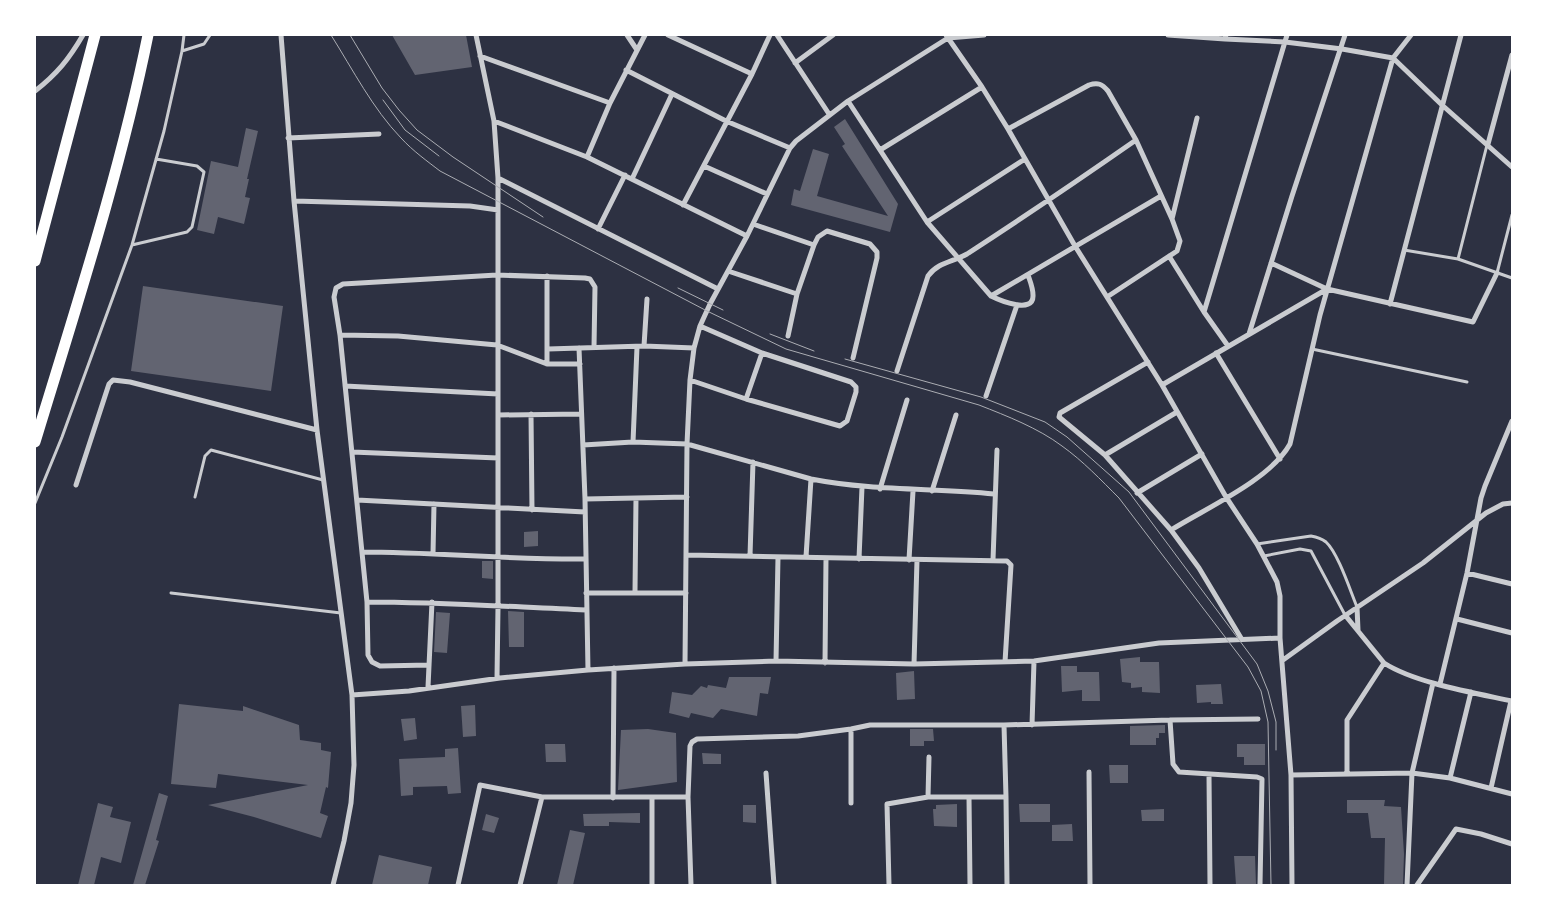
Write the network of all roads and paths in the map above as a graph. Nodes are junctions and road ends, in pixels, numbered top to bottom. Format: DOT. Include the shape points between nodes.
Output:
graph roads {
  1 [pos="83,35"];
  2 [pos="95,35"];
  3 [pos="148,35"];
  4 [pos="184,35"];
  5 [pos="210,35"];
  6 [pos="281,35"];
  7 [pos="476,35"];
  8 [pos="627,35"];
  9 [pos="645,35"];
  10 [pos="668,35"];
  11 [pos="770,35"];
  12 [pos="777,35"];
  13 [pos="833,35"];
  14 [pos="984,35"];
  15 [pos="1168,35"];
  16 [pos="1286,35"];
  17 [pos="1345,35"];
  18 [pos="1411,35"];
  19 [pos="1461,35"];
  20 [pos="947,37"];
  21 [pos="1226,37"];
  22 [pos="1285,42"];
  23 [pos="1342,49"];
  24 [pos="638,50"];
  25 [pos="182,51"];
  26 [pos="1512,55"];
  27 [pos="480,56"];
  28 [pos="1393,58"];
  29 [pos="795,63"];
  30 [pos="626,70"];
  31 [pos="752,74"];
  32 [pos="982,87"];
  33 [pos="35,91"];
  34 [pos="672,94"];
  35 [pos="848,101"];
  36 [pos="610,103"];
  37 [pos="1442,105"];
  38 [pos="829,114"];
  39 [pos="1197,118"];
  40 [pos="494,121"];
  41 [pos="726,121"];
  42 [pos="1008,130"];
  43 [pos="379,134"];
  44 [pos="288,138"];
  45 [pos="1136,140"];
  46 [pos="1488,144"];
  47 [pos="790,148"];
  48 [pos="880,150"];
  49 [pos="587,156"];
  50 [pos="156,159"];
  51 [pos="1025,159"];
  52 [pos="704,166"];
  53 [pos="1512,167"];
  54 [pos="625,175"];
  55 [pos="498,178"];
  56 [pos="632,179"];
  57 [pos="767,194"];
  58 [pos="1161,196"];
  59 [pos="1048,200"];
  60 [pos="294,201"];
  61 [pos="683,204"];
  62 [pos="498,210"];
  63 [pos="1512,215"];
  64 [pos="1172,220"];
  65 [pos="928,222"];
  66 [pos="753,224"];
  67 [pos="598,229"];
  68 [pos="747,236"];
  69 [pos="132,245"];
  70 [pos="814,245"];
  71 [pos="1075,246"];
  72 [pos="1404,250"];
  73 [pos="1169,256"];
  74 [pos="958,259"];
  75 [pos="1458,259"];
  76 [pos="35,261"];
  77 [pos="1271,263"];
  78 [pos="728,271"];
  79 [pos="1497,273"];
  80 [pos="497,275"];
  81 [pos="1028,275"];
  82 [pos="547,276"];
  83 [pos="1512,278"];
  84 [pos="718,288"];
  85 [pos="1327,289"];
  86 [pos="797,294"];
  87 [pos="991,296"];
  88 [pos="1107,297"];
  89 [pos="647,299"];
  90 [pos="1390,304"];
  91 [pos="1017,305"];
  92 [pos="1204,312"];
  93 [pos="700,326"];
  94 [pos="1249,334"];
  95 [pos="340,335"];
  96 [pos="788,336"];
  97 [pos="497,344"];
  98 [pos="644,346"];
  99 [pos="1228,346"];
  100 [pos="594,347"];
  101 [pos="637,347"];
  102 [pos="580,348"];
  103 [pos="694,348"];
  104 [pos="548,349"];
  105 [pos="1311,349"];
  106 [pos="762,353"];
  107 [pos="1216,354"];
  108 [pos="853,358"];
  109 [pos="1148,362"];
  110 [pos="548,364"];
  111 [pos="580,364"];
  112 [pos="897,371"];
  113 [pos="690,380"];
  114 [pos="1467,382"];
  115 [pos="1162,385"];
  116 [pos="345,386"];
  117 [pos="498,394"];
  118 [pos="986,396"];
  119 [pos="746,399"];
  120 [pos="907,400"];
  121 [pos="1177,412"];
  122 [pos="531,414"];
  123 [pos="582,414"];
  124 [pos="498,415"];
  125 [pos="956,415"];
  126 [pos="1512,421"];
  127 [pos="317,430"];
  128 [pos="35,442"];
  129 [pos="633,442"];
  130 [pos="687,444"];
  131 [pos="583,445"];
  132 [pos="997,450"];
  133 [pos="352,452"];
  134 [pos="1202,454"];
  135 [pos="1105,455"];
  136 [pos="498,458"];
  137 [pos="1280,459"];
  138 [pos="753,462"];
  139 [pos="811,479"];
  140 [pos="324,480"];
  141 [pos="76,485"];
  142 [pos="862,487"];
  143 [pos="880,489"];
  144 [pos="913,490"];
  145 [pos="932,491"];
  146 [pos="1137,493"];
  147 [pos="994,494"];
  148 [pos="195,497"];
  149 [pos="687,497"];
  150 [pos="1226,497"];
  151 [pos="636,498"];
  152 [pos="585,499"];
  153 [pos="357,500"];
  154 [pos="35,503"];
  155 [pos="1512,503"];
  156 [pos="434,504"];
  157 [pos="498,508"];
  158 [pos="532,510"];
  159 [pos="585,512"];
  160 [pos="1478,519"];
  161 [pos="1171,530"];
  162 [pos="1257,544"];
  163 [pos="362,552"];
  164 [pos="433,554"];
  165 [pos="686,555"];
  166 [pos="750,556"];
  167 [pos="1264,556"];
  168 [pos="497,557"];
  169 [pos="778,557"];
  170 [pos="806,557"];
  171 [pos="826,558"];
  172 [pos="586,559"];
  173 [pos="859,559"];
  174 [pos="909,560"];
  175 [pos="917,560"];
  176 [pos="993,560"];
  177 [pos="1467,573"];
  178 [pos="1512,584"];
  179 [pos="635,592"];
  180 [pos="171,593"];
  181 [pos="586,593"];
  182 [pos="686,593"];
  183 [pos="367,602"];
  184 [pos="432,602"];
  185 [pos="498,607"];
  186 [pos="1357,607"];
  187 [pos="586,610"];
  188 [pos="342,613"];
  189 [pos="1345,615"];
  190 [pos="1457,619"];
  191 [pos="1358,630"];
  192 [pos="1512,633"];
  193 [pos="1241,638"];
  194 [pos="1280,638"];
  195 [pos="1034,660"];
  196 [pos="1283,660"];
  197 [pos="776,661"];
  198 [pos="1005,662"];
  199 [pos="825,663"];
  200 [pos="1384,663"];
  201 [pos="685,664"];
  202 [pos="914,664"];
  203 [pos="429,666"];
  204 [pos="614,668"];
  205 [pos="588,670"];
  206 [pos="497,678"];
  207 [pos="1433,682"];
  208 [pos="1440,684"];
  209 [pos="428,688"];
  210 [pos="1471,692"];
  211 [pos="352,695"];
  212 [pos="1511,701"];
  213 [pos="1258,719"];
  214 [pos="1170,720"];
  215 [pos="1004,725"];
  216 [pos="1032,725"];
  217 [pos="851,729"];
  218 [pos="929,757"];
  219 [pos="1089,772"];
  220 [pos="766,773"];
  221 [pos="1347,773"];
  222 [pos="1412,773"];
  223 [pos="1209,774"];
  224 [pos="1290,775"];
  225 [pos="1450,778"];
  226 [pos="1491,788"];
  227 [pos="1512,794"];
  228 [pos="1006,796"];
  229 [pos="542,797"];
  230 [pos="652,797"];
  231 [pos="688,797"];
  232 [pos="928,797"];
  233 [pos="969,797"];
  234 [pos="613,798"];
  235 [pos="851,803"];
  236 [pos="1512,844"];
  237 [pos="333,885"];
  238 [pos="458,885"];
  239 [pos="520,885"];
  240 [pos="652,885"];
  241 [pos="691,885"];
  242 [pos="774,885"];
  243 [pos="889,885"];
  244 [pos="970,885"];
  245 [pos="1007,885"];
  246 [pos="1090,885"];
  247 [pos="1210,885"];
  248 [pos="1260,885"];
  249 [pos="1292,885"];
  250 [pos="1407,885"];
  251 [pos="1416,885"];
  1 -- 33 [label="street" via="69,58"];
  2 -- 76 [label="highway"];
  3 -- 128 [label="highway" via="94,246"];
  4 -- 25 [label="lane"];
  5 -- 25 [label="lane" via="204,44"];
  6 -- 44 [label="street"];
  7 -- 27 [label="street"];
  8 -- 24 [label="street"];
  9 -- 24 [label="street"];
  10 -- 31 [label="street"];
  11 -- 31 [label="street"];
  12 -- 29 [label="street"];
  13 -- 29 [label="street"];
  14 -- 20 [label="street"];
  15 -- 21 [label="street"];
  16 -- 22 [label="street"];
  17 -- 23 [label="street"];
  18 -- 28 [label="street"];
  19 -- 37 [label="street"];
  20 -- 32 [label="street"];
  20 -- 35 [label="street"];
  21 -- 22 [label="street"];
  22 -- 23 [label="street"];
  22 -- 92 [label="street"];
  23 -- 28 [label="street"];
  23 -- 77 [label="street"];
  24 -- 30 [label="street"];
  25 -- 50 [label="lane"];
  26 -- 46 [label="street"];
  27 -- 36 [label="street"];
  27 -- 40 [label="street"];
  28 -- 37 [label="street"];
  28 -- 85 [label="street"];
  29 -- 38 [label="street"];
  30 -- 34 [label="street"];
  30 -- 36 [label="street"];
  31 -- 41 [label="street"];
  32 -- 42 [label="street"];
  32 -- 48 [label="street"];
  34 -- 41 [label="street"];
  34 -- 56 [label="street"];
  35 -- 38 [label="street"];
  35 -- 48 [label="street"];
  36 -- 49 [label="street"];
  37 -- 46 [label="street"];
  37 -- 72 [label="street"];
  38 -- 47 [label="street"];
  39 -- 64 [label="street"];
  40 -- 49 [label="street"];
  40 -- 55 [label="street"];
  41 -- 47 [label="street"];
  41 -- 52 [label="street"];
  42 -- 45 [label="street" via="1095,83 1108,91"];
  42 -- 51 [label="street"];
  43 -- 44 [label="street"];
  44 -- 60 [label="street"];
  45 -- 58 [label="street"];
  45 -- 59 [label="street"];
  46 -- 53 [label="street"];
  46 -- 75 [label="lane"];
  47 -- 57 [label="street"];
  48 -- 65 [label="street"];
  49 -- 54 [label="street"];
  50 -- 69 [label="lane"];
  50 -- 69 [label="lane" via="197,166 204,172 192,228"];
  51 -- 59 [label="street"];
  51 -- 65 [label="street"];
  52 -- 57 [label="street"];
  52 -- 61 [label="street"];
  54 -- 56 [label="street"];
  54 -- 67 [label="street"];
  55 -- 62 [label="street"];
  55 -- 67 [label="street"];
  56 -- 61 [label="street"];
  57 -- 66 [label="street"];
  58 -- 64 [label="street"];
  58 -- 71 [label="street"];
  59 -- 71 [label="street"];
  59 -- 74 [label="street"];
  60 -- 62 [label="street" via="470,206"];
  60 -- 127 [label="street"];
  61 -- 68 [label="street"];
  62 -- 80 [label="street"];
  63 -- 79 [label="lane"];
  64 -- 73 [label="street" via="1180,246"];
  65 -- 74 [label="street"];
  66 -- 68 [label="street"];
  66 -- 70 [label="street"];
  67 -- 84 [label="street"];
  68 -- 78 [label="street"];
  69 -- 154 [label="lane"];
  70 -- 86 [label="street"];
  70 -- 108 [label="street" via="818,237 827,231 870,244 877,252"];
  71 -- 81 [label="street"];
  71 -- 88 [label="street"];
  72 -- 75 [label="lane"];
  72 -- 90 [label="street"];
  73 -- 88 [label="street"];
  73 -- 92 [label="street"];
  74 -- 87 [label="street"];
  74 -- 112 [label="street" via="938,265 928,276"];
  75 -- 79 [label="lane"];
  77 -- 85 [label="street"];
  77 -- 94 [label="street"];
  78 -- 84 [label="street"];
  78 -- 86 [label="street"];
  79 -- 83 [label="lane"];
  79 -- 90 [label="street" via="1473,322"];
  80 -- 82 [label="street"];
  80 -- 95 [label="street" via="339,285 334,297"];
  80 -- 97 [label="street"];
  81 -- 87 [label="street"];
  81 -- 91 [label="street" via="1033,299 1028,304"];
  82 -- 100 [label="street" via="586,278 596,287"];
  82 -- 104 [label="street"];
  84 -- 93 [label="street"];
  85 -- 90 [label="street"];
  85 -- 94 [label="street"];
  85 -- 105 [label="street"];
  86 -- 96 [label="street"];
  87 -- 91 [label="street"];
  88 -- 109 [label="street"];
  89 -- 98 [label="street"];
  91 -- 118 [label="street"];
  92 -- 99 [label="street"];
  93 -- 103 [label="street"];
  93 -- 106 [label="street"];
  94 -- 99 [label="street"];
  95 -- 97 [label="street"];
  95 -- 116 [label="street"];
  97 -- 110 [label="street"];
  97 -- 117 [label="street"];
  98 -- 101 [label="street"];
  98 -- 103 [label="street"];
  99 -- 107 [label="street"];
  100 -- 101 [label="street"];
  100 -- 102 [label="street"];
  101 -- 129 [label="street"];
  102 -- 104 [label="street"];
  102 -- 111 [label="street"];
  103 -- 113 [label="street"];
  104 -- 110 [label="street"];
  105 -- 114 [label="lane"];
  105 -- 137 [label="street" via="1293,434"];
  106 -- 119 [label="street"];
  106 -- 119 [label="street" via="851,382 856,388 847,421 840,426"];
  107 -- 115 [label="street"];
  107 -- 137 [label="street"];
  109 -- 115 [label="street"];
  109 -- 135 [label="street" via="1060,413 1060,419"];
  110 -- 111 [label="street"];
  111 -- 123 [label="street"];
  113 -- 119 [label="street"];
  113 -- 130 [label="street"];
  115 -- 121 [label="street"];
  116 -- 117 [label="street"];
  116 -- 133 [label="street"];
  117 -- 124 [label="street"];
  120 -- 143 [label="street"];
  121 -- 134 [label="street"];
  121 -- 135 [label="street"];
  122 -- 123 [label="street"];
  122 -- 124 [label="street"];
  122 -- 158 [label="street"];
  123 -- 131 [label="street"];
  124 -- 136 [label="street"];
  125 -- 145 [label="street"];
  126 -- 160 [label="street" via="1485,486"];
  127 -- 140 [label="street"];
  127 -- 141 [label="street" via="113,380"];
  129 -- 130 [label="street"];
  129 -- 131 [label="street"];
  130 -- 138 [label="street"];
  130 -- 149 [label="street"];
  131 -- 152 [label="street"];
  132 -- 147 [label="street"];
  133 -- 136 [label="street"];
  133 -- 153 [label="street"];
  134 -- 146 [label="street"];
  134 -- 150 [label="street"];
  135 -- 146 [label="street"];
  136 -- 157 [label="street"];
  137 -- 150 [label="street"];
  138 -- 139 [label="street"];
  138 -- 166 [label="street"];
  139 -- 142 [label="street"];
  139 -- 170 [label="street"];
  140 -- 148 [label="lane" via="211,450 205,456"];
  140 -- 188 [label="street"];
  142 -- 143 [label="street"];
  142 -- 173 [label="street"];
  143 -- 144 [label="street"];
  144 -- 145 [label="street"];
  144 -- 174 [label="street"];
  145 -- 147 [label="street"];
  146 -- 161 [label="street"];
  147 -- 176 [label="street"];
  149 -- 151 [label="street"];
  149 -- 165 [label="street"];
  150 -- 161 [label="street"];
  150 -- 162 [label="street"];
  151 -- 152 [label="street"];
  151 -- 179 [label="street"];
  152 -- 159 [label="street"];
  153 -- 156 [label="street"];
  153 -- 163 [label="street"];
  155 -- 160 [label="street" via="1496,507"];
  156 -- 157 [label="street"];
  156 -- 164 [label="street"];
  157 -- 158 [label="street"];
  157 -- 168 [label="street"];
  158 -- 159 [label="street"];
  159 -- 172 [label="street"];
  160 -- 177 [label="street"];
  160 -- 186 [label="street" via="1423,563"];
  161 -- 193 [label="street" via="1199,568"];
  162 -- 167 [label="street"];
  162 -- 186 [label="lane" via="1311,536 1325,541"];
  163 -- 164 [label="street"];
  163 -- 183 [label="street"];
  164 -- 168 [label="street"];
  165 -- 166 [label="street"];
  165 -- 182 [label="street"];
  166 -- 169 [label="street"];
  167 -- 189 [label="lane" via="1300,549 1312,551"];
  167 -- 194 [label="street" via="1279,588"];
  168 -- 172 [label="street"];
  168 -- 185 [label="street"];
  169 -- 170 [label="street"];
  169 -- 197 [label="street"];
  170 -- 171 [label="street"];
  171 -- 173 [label="street"];
  171 -- 199 [label="street"];
  172 -- 181 [label="street"];
  173 -- 174 [label="street"];
  174 -- 175 [label="street"];
  175 -- 176 [label="street"];
  175 -- 202 [label="street"];
  176 -- 198 [label="street" via="1007,561 1010,565"];
  177 -- 178 [label="street"];
  177 -- 190 [label="street"];
  179 -- 181 [label="street"];
  179 -- 182 [label="street"];
  180 -- 188 [label="lane"];
  181 -- 187 [label="street"];
  182 -- 201 [label="street"];
  183 -- 184 [label="street"];
  183 -- 203 [label="street" via="368,655 372,662 380,666"];
  184 -- 185 [label="street"];
  184 -- 203 [label="street"];
  185 -- 187 [label="street"];
  185 -- 206 [label="street"];
  186 -- 189 [label="street"];
  186 -- 191 [label="street"];
  187 -- 205 [label="street"];
  188 -- 211 [label="street"];
  189 -- 191 [label="street"];
  189 -- 196 [label="street"];
  190 -- 192 [label="street"];
  190 -- 208 [label="street"];
  191 -- 200 [label="street"];
  193 -- 194 [label="street"];
  193 -- 195 [label="street" via="1159,643"];
  194 -- 196 [label="street"];
  195 -- 198 [label="street"];
  195 -- 216 [label="street"];
  196 -- 224 [label="street"];
  197 -- 199 [label="street"];
  197 -- 201 [label="street"];
  198 -- 202 [label="street"];
  199 -- 202 [label="street"];
  200 -- 207 [label="street"];
  200 -- 221 [label="street" via="1347,720"];
  201 -- 204 [label="street"];
  203 -- 209 [label="street"];
  204 -- 205 [label="street"];
  204 -- 234 [label="street"];
  205 -- 206 [label="street"];
  206 -- 209 [label="street"];
  207 -- 208 [label="street"];
  207 -- 222 [label="street"];
  208 -- 210 [label="street"];
  209 -- 211 [label="street"];
  210 -- 212 [label="street"];
  210 -- 225 [label="street"];
  211 -- 237 [label="street" via="354,765 351,802"];
  212 -- 226 [label="street"];
  213 -- 214 [label="street"];
  214 -- 216 [label="street"];
  214 -- 223 [label="street" via="1175,768 1181,773"];
  215 -- 216 [label="street"];
  215 -- 217 [label="street" via="870,725"];
  215 -- 228 [label="street"];
  217 -- 231 [label="street" via="798,736 697,739 690,746"];
  217 -- 235 [label="street"];
  218 -- 232 [label="street"];
  219 -- 246 [label="street"];
  220 -- 242 [label="street"];
  221 -- 222 [label="street"];
  221 -- 224 [label="street"];
  222 -- 225 [label="street"];
  222 -- 250 [label="street"];
  223 -- 247 [label="street"];
  223 -- 248 [label="street" via="1262,780"];
  224 -- 249 [label="street"];
  225 -- 226 [label="street"];
  226 -- 227 [label="street"];
  228 -- 233 [label="street"];
  228 -- 245 [label="street"];
  229 -- 234 [label="street"];
  229 -- 238 [label="street" via="480,785"];
  229 -- 239 [label="street"];
  230 -- 231 [label="street"];
  230 -- 234 [label="street"];
  230 -- 240 [label="street"];
  231 -- 241 [label="street"];
  232 -- 233 [label="street"];
  232 -- 243 [label="street" via="886,804"];
  233 -- 244 [label="street"];
  236 -- 251 [label="street" via="1456,830"];
}
